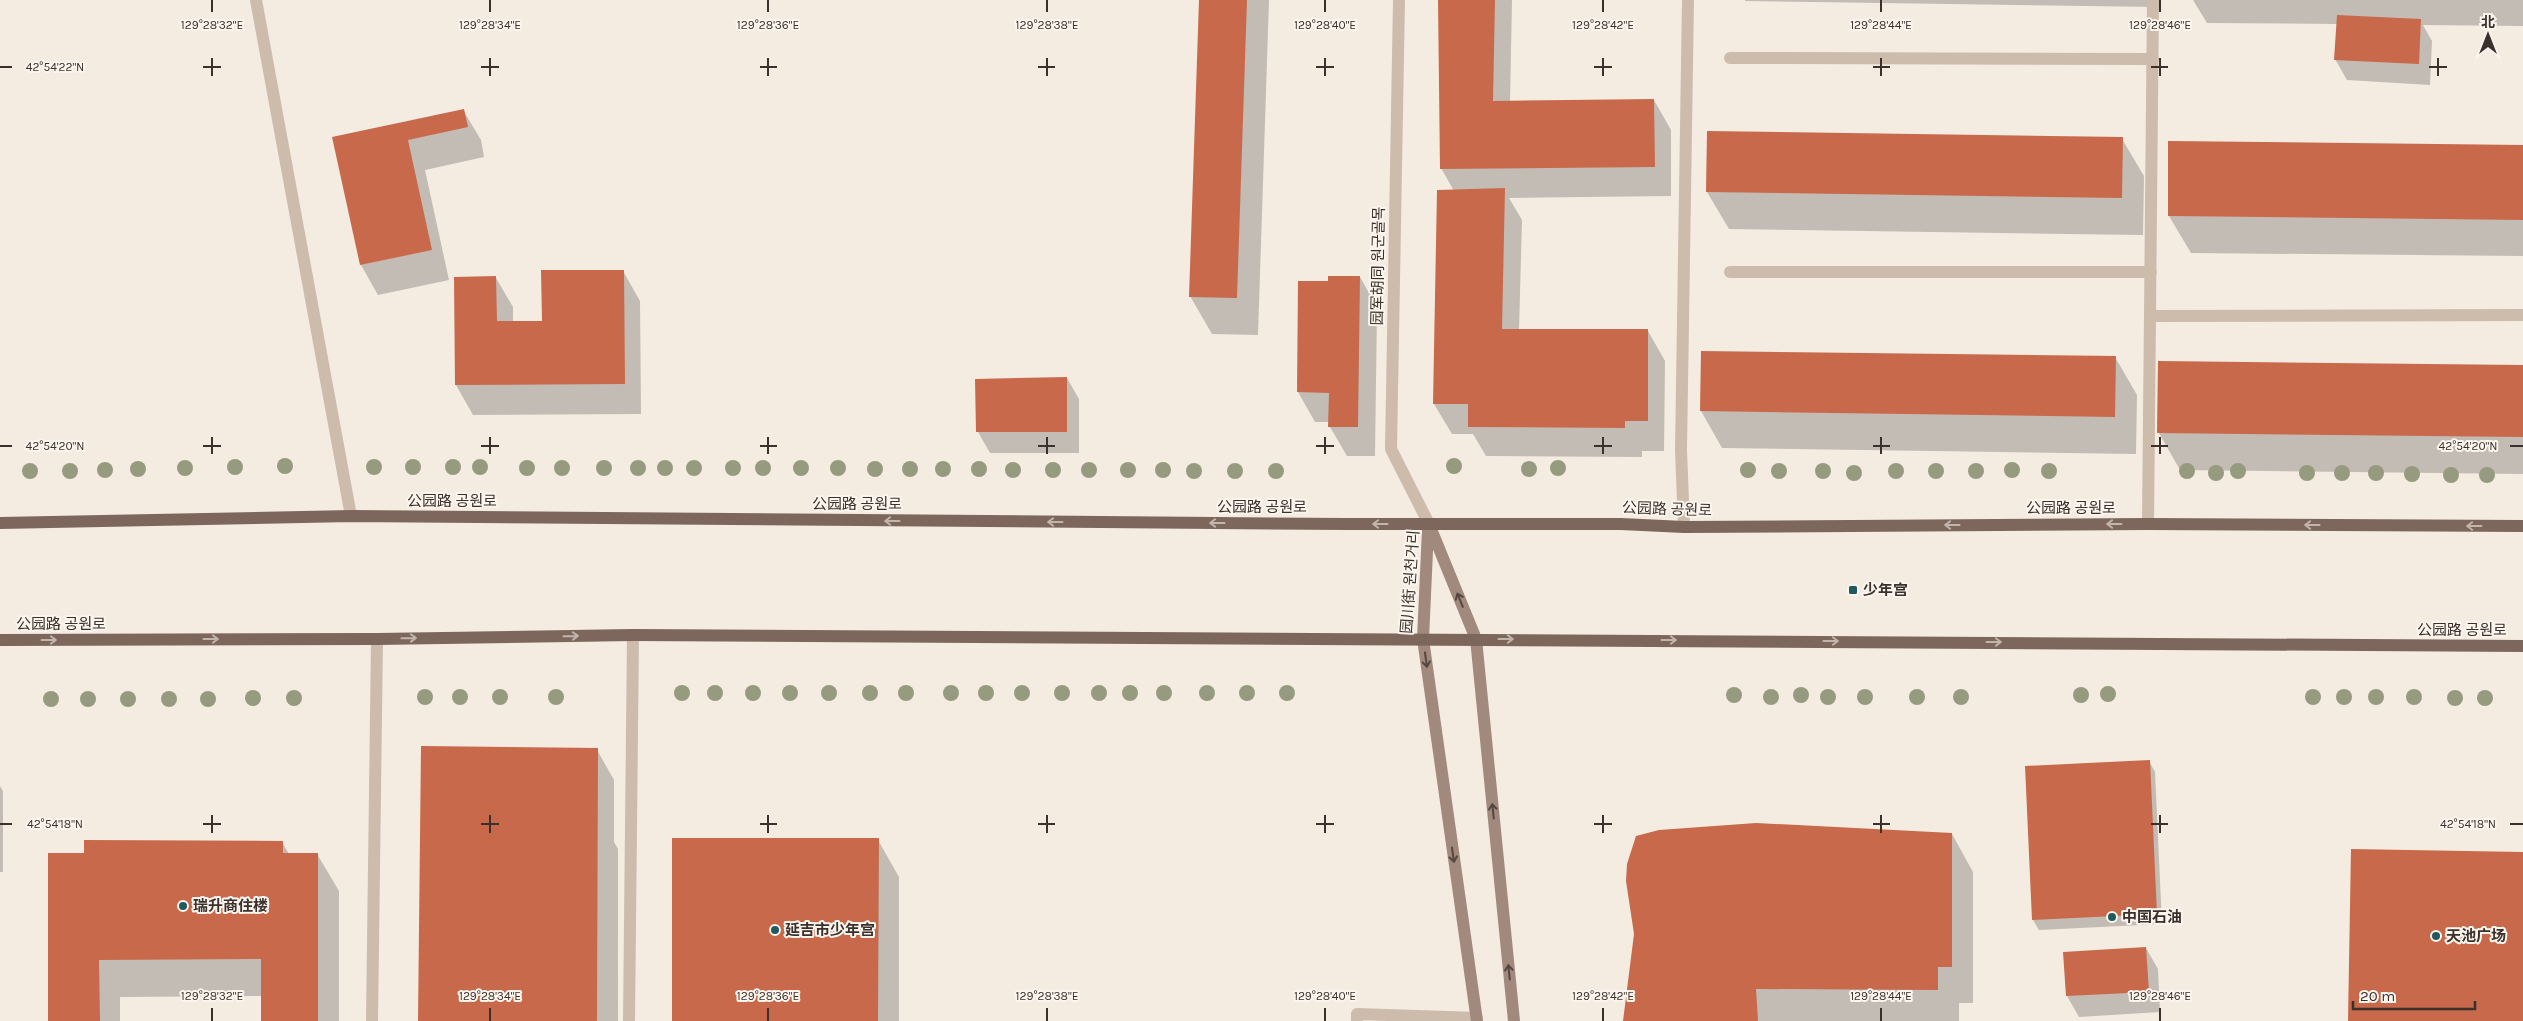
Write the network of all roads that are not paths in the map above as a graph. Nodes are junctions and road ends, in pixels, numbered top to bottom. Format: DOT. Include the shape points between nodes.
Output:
graph roads {
  1 [pos="256,0"];
  2 [pos="1399,0"];
  3 [pos="1688,0"];
  4 [pos="2153,0"];
  5 [pos="1730,58"];
  6 [pos="2153,59"];
  7 [pos="1730,272"];
  8 [pos="2151,272"];
  9 [pos="2523,315"];
  10 [pos="2151,316"];
  11 [pos="351,516"];
  12 [pos="0,523"];
  13 [pos="1428,524"];
  14 [pos="2148,524"];
  15 [pos="2523,526"];
  16 [pos="1684,527"];
  17 [pos="633,635"];
  18 [pos="377,639"];
  19 [pos="1422,639"];
  20 [pos="1476,639"];
  21 [pos="0,640"];
  22 [pos="2523,646"];
  23 [pos="1477,1019"];
  24 [pos="372,1021"];
  25 [pos="629,1021"];
  26 [pos="1357,1021"];
  27 [pos="1514,1021"];
  1 -- 11 [label="street"];
  2 -- 13 [label="street, 园军胡同 원군골목" via="1392,449"];
  3 -- 16 [label="street" via="1681,450"];
  4 -- 6 [label="street"];
  5 -- 6 [label="street"];
  6 -- 8 [label="street"];
  7 -- 8 [label="street"];
  8 -- 10 [label="street"];
  9 -- 10 [label="street"];
  10 -- 14 [label="street"];
  11 -- 12 [label="main road, 公园路 공원로"];
  13 -- 11 [label="main road, 公园路 공원로, one-way"];
  13 -- 16 [label="main road, 公园路 공원로"];
  13 -- 19 [label="street, 园川街 원천거리"];
  20 -- 13 [label="street, 园川街 원천거리, one-way"];
  15 -- 14 [label="main road, 公园路 공원로, one-way"];
  14 -- 16 [label="main road, 公园路 공원로, one-way"];
  18 -- 17 [label="main road, 公园路 공원로, one-way"];
  17 -- 19 [label="main road, 公园路 공원로"];
  17 -- 25 [label="street"];
  21 -- 18 [label="main road, 公园路 공원로, one-way"];
  18 -- 24 [label="street"];
  19 -- 20 [label="main road, 公园路 공원로"];
  19 -- 23 [label="street, 园川街 원천거리, one-way"];
  20 -- 22 [label="main road, 公园路 공원로, one-way"];
  27 -- 20 [label="street, 园川街 원천거리, one-way"];
  23 -- 26 [label="street" via="1358,1014"];
}
